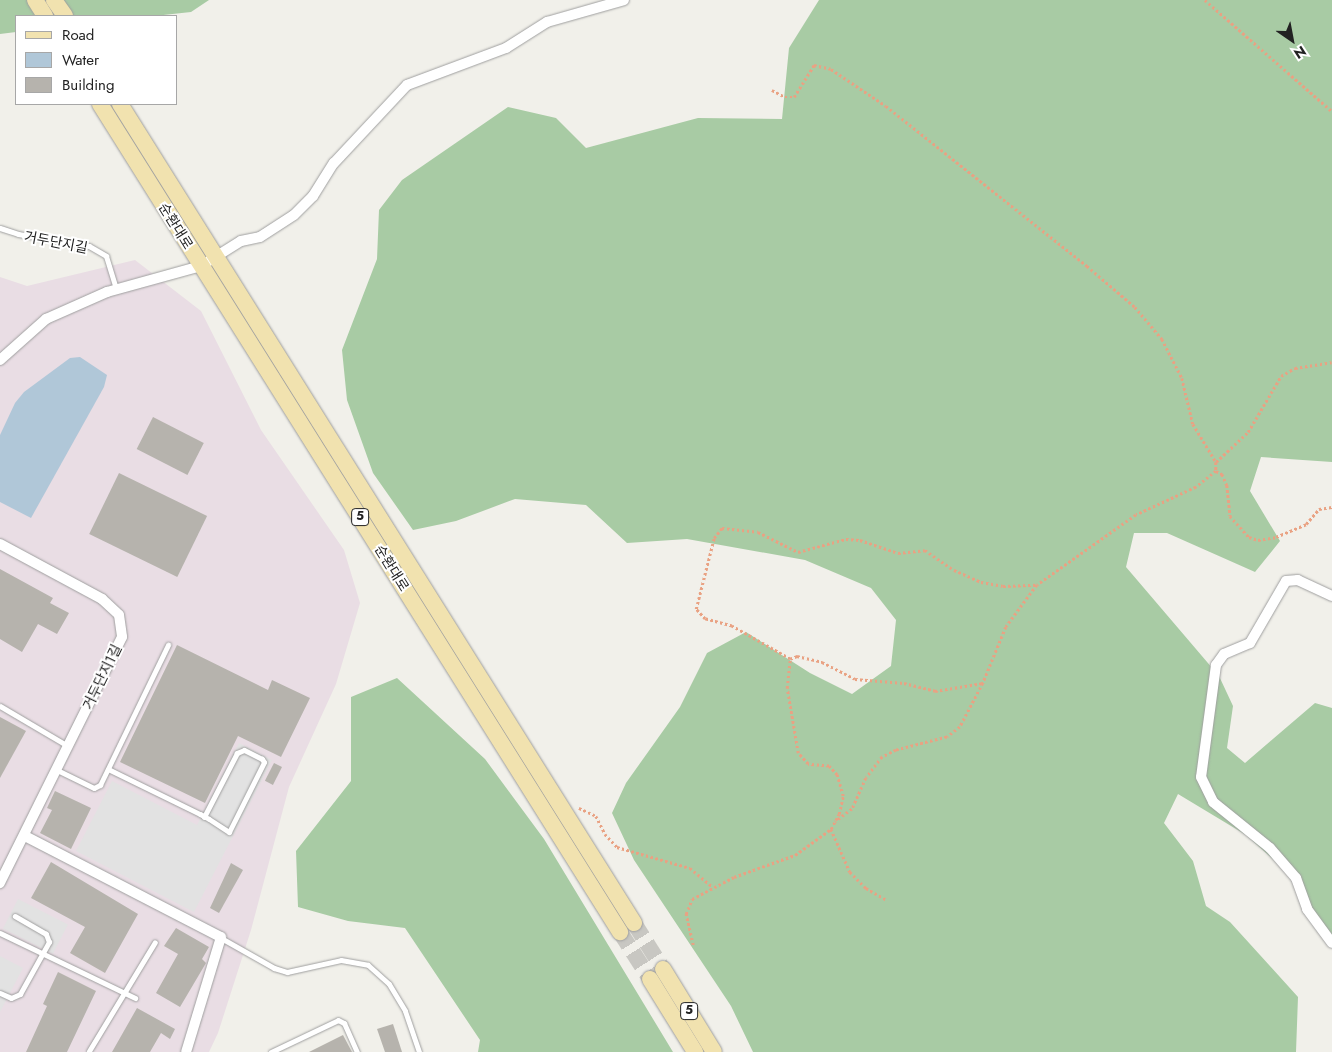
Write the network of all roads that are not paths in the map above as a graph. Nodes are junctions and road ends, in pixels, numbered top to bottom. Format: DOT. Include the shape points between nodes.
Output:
graph roads {
  1 [pos="35,0"];
  2 [pos="54,0"];
  3 [pos="624,0"];
  4 [pos="45,15"];
  5 [pos="64,15"];
  6 [pos="101,105"];
  7 [pos="121,105"];
  8 [pos="0,228"];
  9 [pos="218,258"];
  10 [pos="201,266"];
  11 [pos="116,290"];
  12 [pos="0,360"];
  13 [pos="0,544"];
  14 [pos="1332,596"];
  15 [pos="168,645"];
  16 [pos="0,706"];
  17 [pos="69,746"];
  18 [pos="108,769"];
  19 [pos="57,770"];
  20 [pos="204,817"];
  21 [pos="24,836"];
  22 [pos="0,883"];
  23 [pos="15,916"];
  24 [pos="634,923"];
  25 [pos="620,932"];
  26 [pos="0,933"];
  27 [pos="221,937"];
  28 [pos="154,942"];
  29 [pos="1332,943"];
  30 [pos="42,954"];
  31 [pos="663,969"];
  32 [pos="650,979"];
  33 [pos="0,993"];
  34 [pos="124,993"];
  35 [pos="135,998"];
  36 [pos="89,1051"];
  37 [pos="186,1052"];
  38 [pos="271,1052"];
  39 [pos="357,1052"];
  40 [pos="419,1052"];
  41 [pos="695,1052"];
  42 [pos="714,1052"];
  1 -- 4 [label="main road"];
  2 -- 5 [label="main road"];
  3 -- 9 [label="street" via="547,22 506,48 407,85 334,163 313,196 294,215 260,237 241,241"];
  6 -- 10 [label="main road, 순환대로 / 5"];
  7 -- 9 [label="main road, 순환대로 / 5"];
  8 -- 11 [label="lane, 거두단지길" via="89,246 106,256"];
  9 -- 10 [label="street"];
  9 -- 24 [label="main road, 순환대로 / 5"];
  10 -- 11 [label="street"];
  10 -- 25 [label="main road, 순환대로 / 5"];
  11 -- 12 [label="street" via="46,319"];
  13 -- 17 [label="street, 거두단지1길" via="102,599 119,615 122,637"];
  14 -- 29 [label="street" via="1298,580 1286,581 1250,643 1224,654 1216,665 1201,777 1213,802 1270,848 1296,878 1307,909"];
  15 -- 18 [label="lane"];
  16 -- 17 [label="lane"];
  17 -- 19 [label="street, 거두단지1길"];
  18 -- 19 [label="lane" via="100,785 94,788"];
  18 -- 20 [label="lane"];
  19 -- 21 [label="street, 거두단지1길"];
  20 -- 20 [label="lane" via="229,832 264,762 262,759 244,750 237,753"];
  21 -- 22 [label="street, 거두단지1길"];
  21 -- 27 [label="street"];
  23 -- 30 [label="lane" via="49,938"];
  26 -- 30 [label="lane"];
  27 -- 37 [label="street"];
  27 -- 40 [label="lane" via="274,968 287,972 341,960 368,965 384,978 406,1011"];
  28 -- 34 [label="lane"];
  30 -- 33 [label="lane" via="20,994 11,998"];
  30 -- 34 [label="lane"];
  31 -- 42 [label="main road, 5"];
  32 -- 41 [label="main road, 5"];
  34 -- 35 [label="lane"];
  34 -- 36 [label="lane"];
  38 -- 39 [label="lane" via="338,1020 344,1023"];
}
